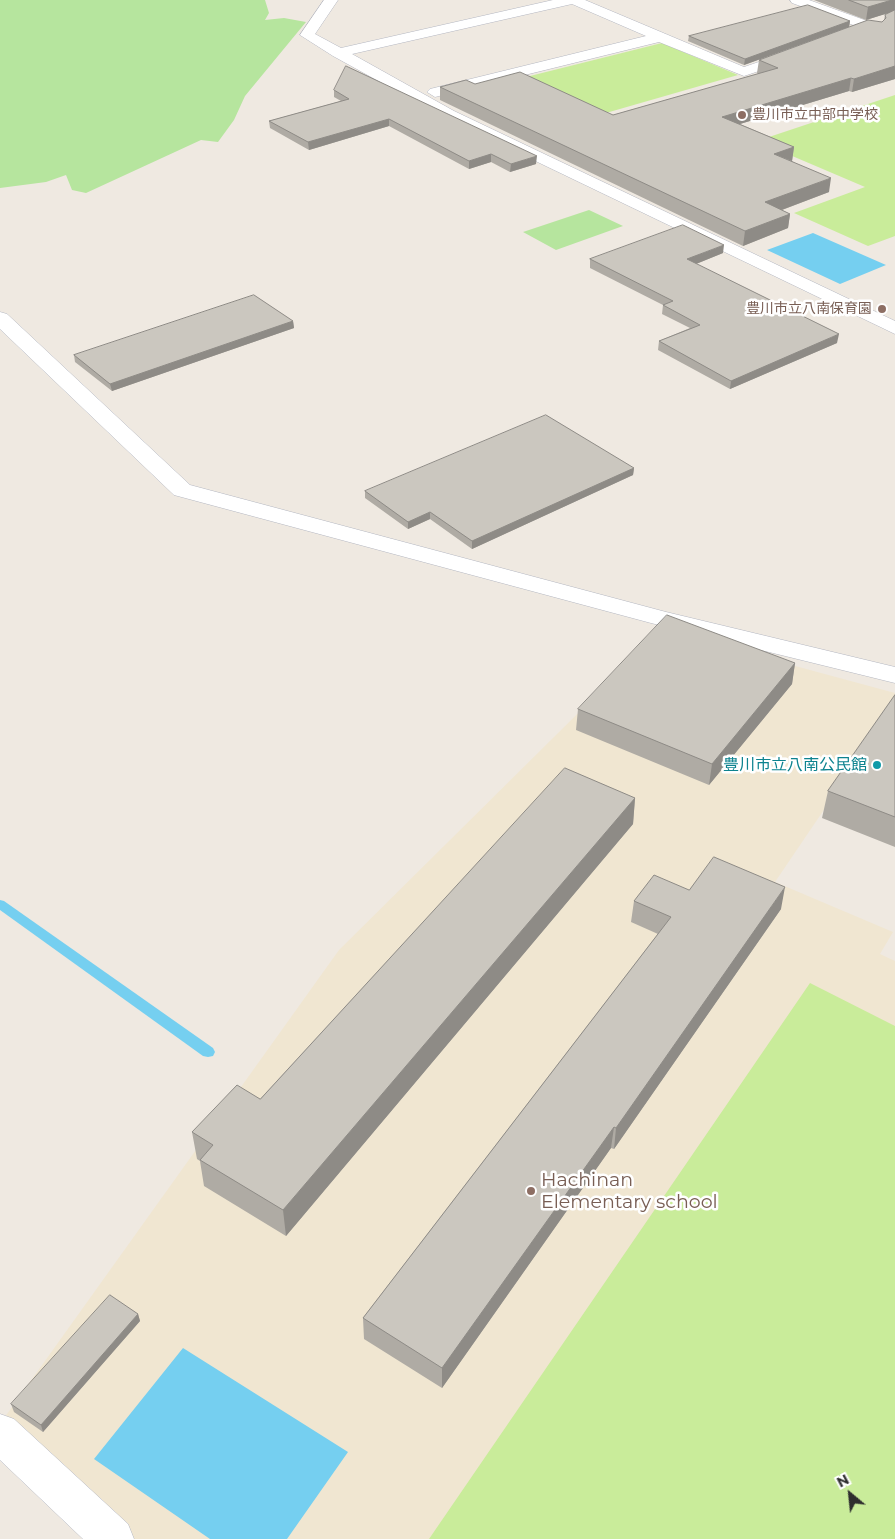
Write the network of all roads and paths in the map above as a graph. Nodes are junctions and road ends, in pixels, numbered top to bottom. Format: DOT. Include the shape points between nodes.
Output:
graph roads {
  1 [pos="332,0"];
  2 [pos="573,0"];
  3 [pos="797,0"];
  4 [pos="886,20"];
  5 [pos="868,27"];
  6 [pos="850,34"];
  7 [pos="895,36"];
  8 [pos="660,37"];
  9 [pos="806,50"];
  10 [pos="338,53"];
  11 [pos="415,97"];
  12 [pos="0,318"];
  13 [pos="895,328"];
  14 [pos="895,675"];
  15 [pos="0,1433"];
  16 [pos="114,1539"];
  1 -- 10 [label="street" via="306,35"];
  2 -- 8 [label="street"];
  2 -- 10 [label="street"];
  3 -- 5 [label="street"];
  4 -- 5 [label="street"];
  5 -- 6 [label="street"];
  5 -- 7 [label="street"];
  8 -- 9 [label="street" via="744,72"];
  8 -- 11 [label="street"];
  10 -- 11 [label="street"];
  11 -- 13 [label="street"];
  12 -- 14 [label="street" via="182,490 660,618"];
  15 -- 16 [label="street"];
}
